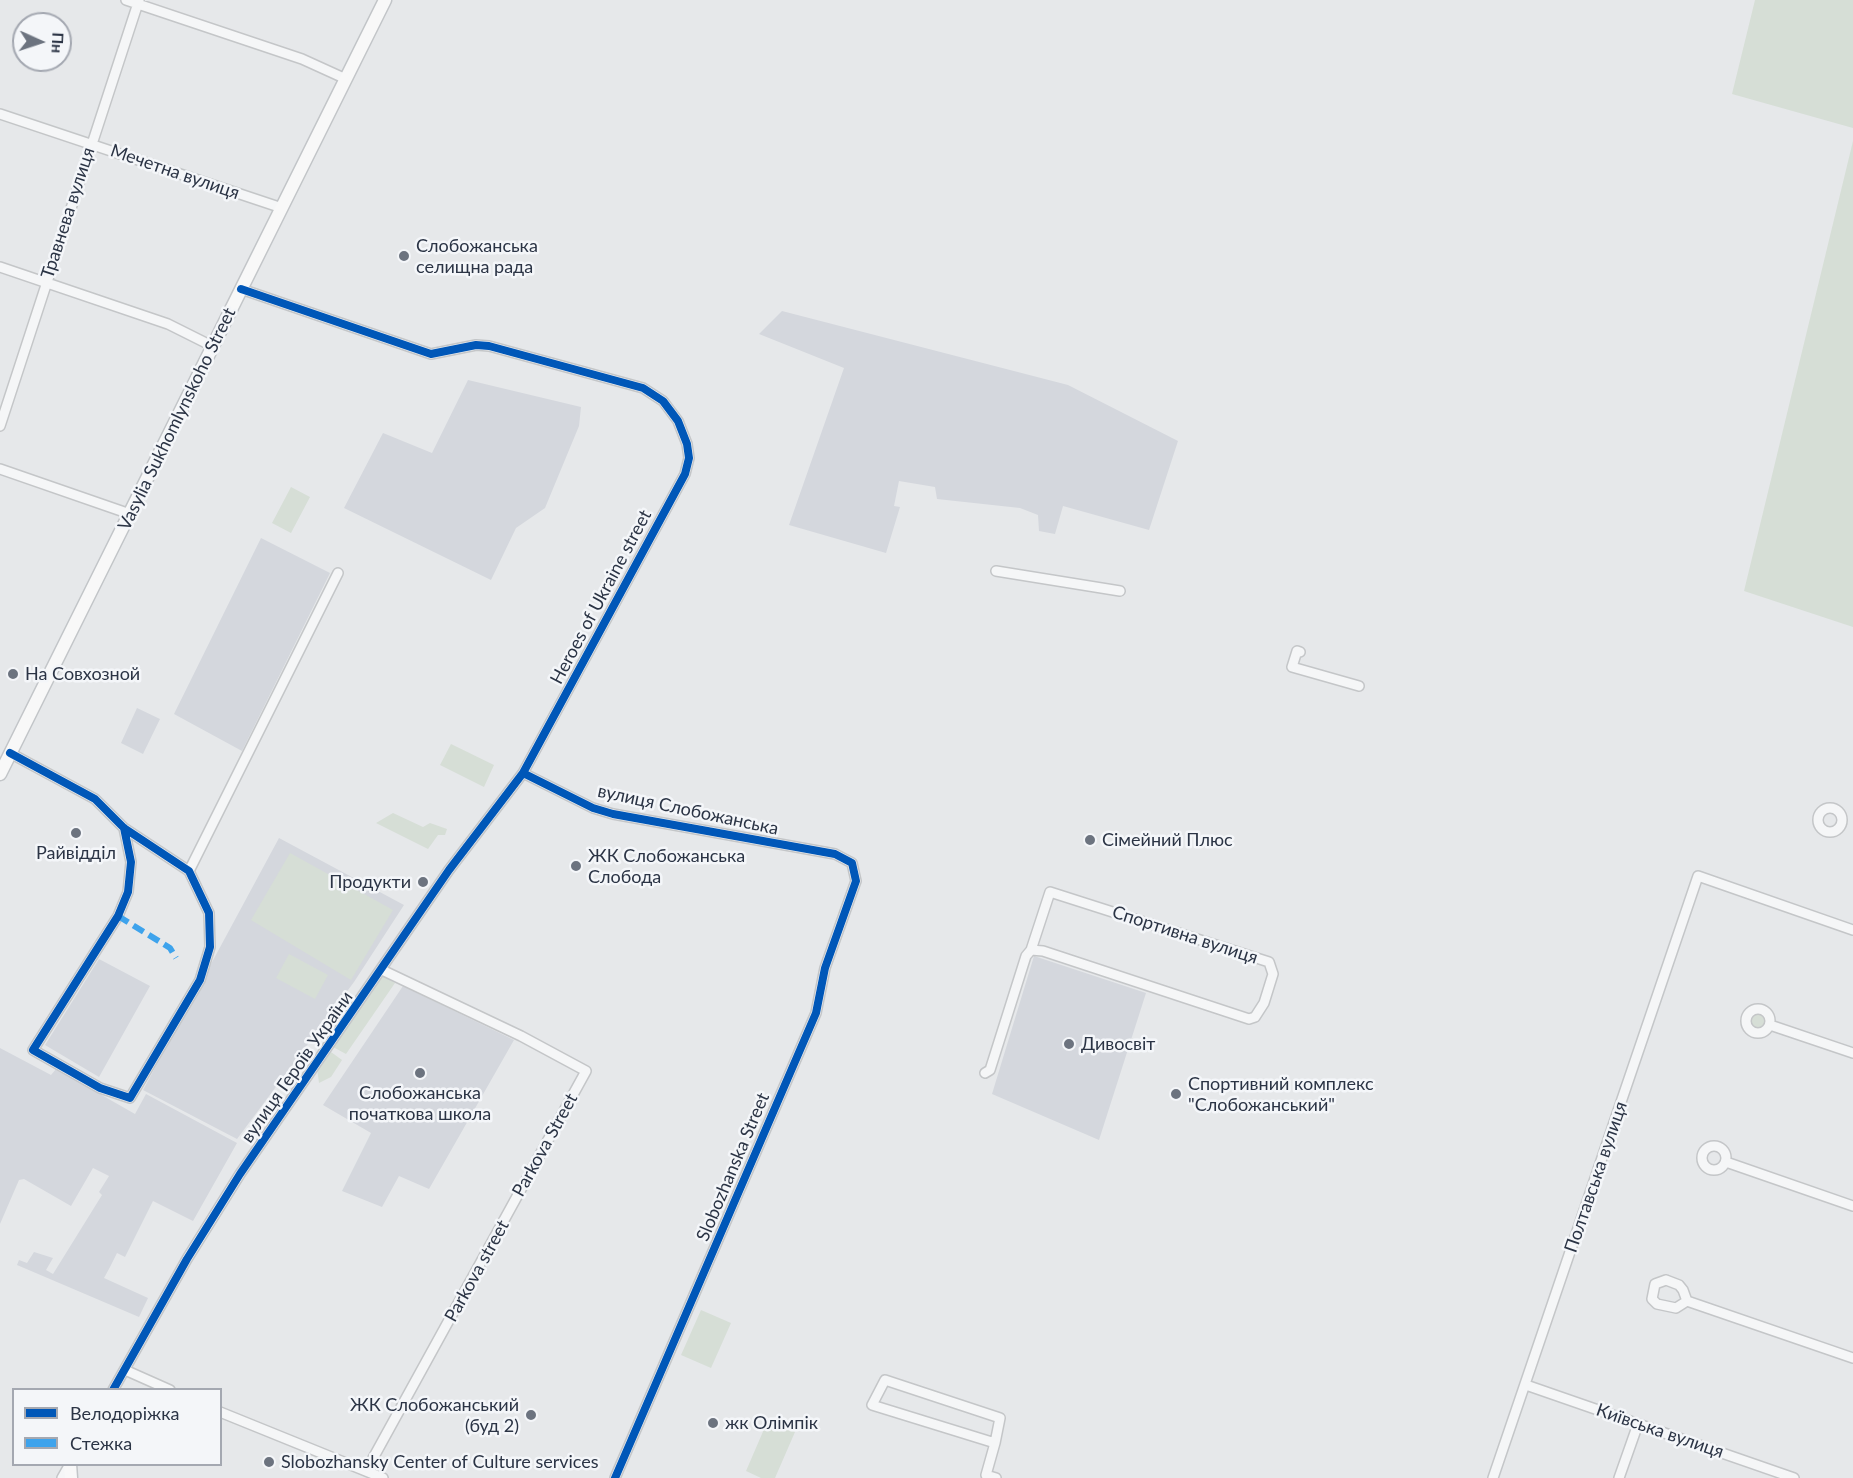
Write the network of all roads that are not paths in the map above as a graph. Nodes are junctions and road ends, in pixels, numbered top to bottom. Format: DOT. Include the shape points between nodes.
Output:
graph roads {
  1 [pos="126,0"];
  2 [pos="385,0"];
  3 [pos="138,2"];
  4 [pos="346,79"];
  5 [pos="0,114"];
  6 [pos="90,143"];
  7 [pos="282,208"];
  8 [pos="0,267"];
  9 [pos="46,283"];
  10 [pos="241,289"];
  11 [pos="212,346"];
  12 [pos="0,426"];
  13 [pos="0,469"];
  14 [pos="130,514"];
  15 [pos="996,571"];
  16 [pos="338,573"];
  17 [pos="1120,591"];
  18 [pos="1300,652"];
  19 [pos="1359,686"];
  20 [pos="10,753"];
  21 [pos="523,773"];
  22 [pos="0,774"];
  23 [pos="1842,824"];
  24 [pos="124,828"];
  25 [pos="1853,828"];
  26 [pos="142,840"];
  27 [pos="128,849"];
  28 [pos="852,862"];
  29 [pos="189,871"];
  30 [pos="1853,930"];
  31 [pos="1032,950"];
  32 [pos="382,970"];
  33 [pos="1770,1025"];
  34 [pos="1853,1053"];
  35 [pos="985,1073"];
  36 [pos="1726,1162"];
  37 [pos="1853,1206"];
  38 [pos="1687,1300"];
  39 [pos="1853,1358"];
  40 [pos="125,1370"];
  41 [pos="1526,1385"];
  42 [pos="114,1388"];
  43 [pos="168,1388"];
  44 [pos="222,1413"];
  45 [pos="1638,1424"];
  46 [pos="995,1443"];
  47 [pos="366,1471"];
  48 [pos="1772,1474"];
  49 [pos="383,1478"];
  50 [pos="615,1478"];
  51 [pos="996,1478"];
  52 [pos="1493,1478"];
  53 [pos="1619,1478"];
  54 [pos="1794,1478"];
  1 -- 3 [label="street"];
  2 -- 4 [label="main road, Vasylia Sukhomlynskoho Street"];
  3 -- 4 [label="street" via="302,59"];
  3 -- 6 [label="street, Травнева вулиця"];
  4 -- 7 [label="main road, Vasylia Sukhomlynskoho Street"];
  5 -- 6 [label="street, Мечетна вулиця"];
  6 -- 7 [label="street, Мечетна вулиця"];
  6 -- 9 [label="street, Травнева вулиця"];
  7 -- 10 [label="main road, Vasylia Sukhomlynskoho Street"];
  8 -- 9 [label="street"];
  9 -- 11 [label="street" via="168,324"];
  9 -- 12 [label="street, Травнева вулиця"];
  10 -- 11 [label="main road, Vasylia Sukhomlynskoho Street"];
  10 -- 21 [label="street, Heroes of Ukraine street" via="431,354 489,346 643,388 663,401 684,432 689,458 685,474"];
  11 -- 14 [label="main road, Vasylia Sukhomlynskoho Street"];
  13 -- 14 [label="street"];
  14 -- 20 [label="main road, Vasylia Sukhomlynskoho Street"];
  15 -- 17 [label="street"];
  16 -- 29 [label="street"];
  18 -- 19 [label="street" via="1297,651 1292,667"];
  20 -- 22 [label="main road, Vasylia Sukhomlynskoho Street"];
  20 -- 24 [label="street" via="95,799"];
  21 -- 28 [label="street, вулиця Слобожанська" via="592,808 613,814 835,854"];
  21 -- 32 [label="street, вулиця Героїв України" via="449,870"];
  23 -- 25 [label="street"];
  24 -- 26 [label="street"];
  24 -- 27 [label="street"];
  26 -- 27 [label="street"];
  26 -- 29 [label="street"];
  27 -- 29 [label="street" via="128,892 114,927 33,1050 121,1097 130,1098 134,1093 200,980 210,947 209,913"];
  28 -- 50 [label="street, Slobozhanska Street" via="856,881 825,968 816,1013"];
  30 -- 41 [label="street, Полтавська вулиця" via="1698,876"];
  31 -- 31 [label="street, Спортивна вулиця" via="1249,1019 1264,1004 1273,974 1269,962 1050,892"];
  31 -- 35 [label="street, Спортивна вулиця" via="1026,956 990,1070"];
  32 -- 40 [label="street, вулиця Героїв України" via="240,1174"];
  32 -- 47 [label="street, Parkova street" via="586,1071"];
  33 -- 34 [label="street"];
  36 -- 37 [label="street"];
  38 -- 39 [label="street"];
  40 -- 42 [label="street, вулиця Героїв України"];
  40 -- 43 [label="street"];
  41 -- 45 [label="street, Київська вулиця"];
  41 -- 52 [label="street, Полтавська вулиця"];
  44 -- 47 [label="street"];
  45 -- 48 [label="street, Київська вулиця"];
  45 -- 53 [label="street"];
  46 -- 46 [label="street" via="973,1436 872,1405 885,1380 1000,1418"];
  46 -- 51 [label="street" via="986,1475"];
  47 -- 49 [label="street"];
  48 -- 54 [label="street, Київська вулиця"];
}
